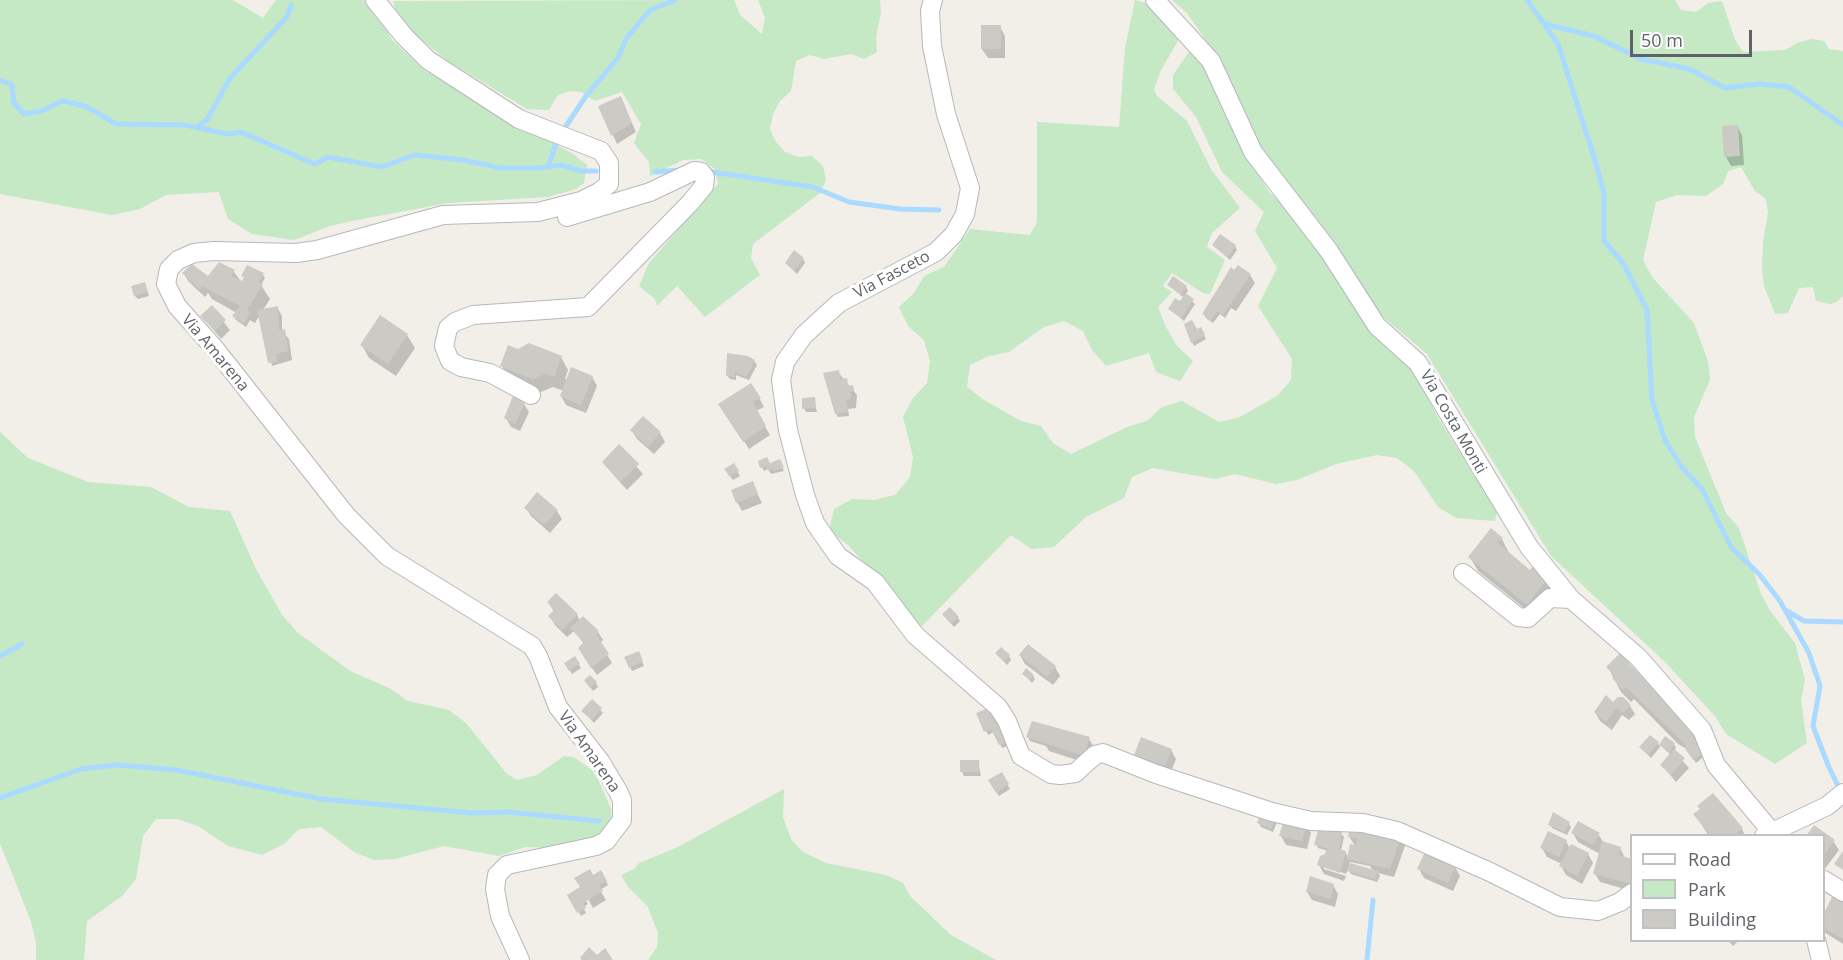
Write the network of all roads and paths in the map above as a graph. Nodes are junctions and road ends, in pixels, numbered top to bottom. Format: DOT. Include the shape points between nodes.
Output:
graph roads {
  1 [pos="375,0"];
  2 [pos="933,0"];
  3 [pos="1155,0"];
  4 [pos="504,213"];
  5 [pos="531,395"];
  6 [pos="1463,573"];
  7 [pos="1571,599"];
  8 [pos="1843,793"];
  9 [pos="1770,834"];
  10 [pos="1825,881"];
  11 [pos="1843,892"];
  12 [pos="1630,894"];
  13 [pos="1816,942"];
  14 [pos="520,960"];
  15 [pos="1821,960"];
  1 -- 4 [label="street, Via Amarena" via="428,60 519,119 595,147 609,163 609,184 595,195 538,212"];
  2 -- 12 [label="street, Via Fasceto" via="932,46 946,114 970,188 965,213 954,234 936,252 839,303 793,348 781,380 788,430 815,523 838,556 874,582 915,635 998,708 1021,756 1051,774 1067,775 1103,753 1272,812 1311,821 1363,823 1397,831 1560,907 1598,911"];
  3 -- 7 [label="street, Via Costa Monti" via="1211,62 1253,152 1329,251 1377,326 1418,363 1529,547"];
  4 -- 5 [label="street" via="508,219 528,222 560,218 650,192 694,171 705,177 704,186 690,203 588,307 473,315 448,328 444,346 450,361 490,372"];
  4 -- 14 [label="street, Via Amarena" via="443,215 341,245 296,253 194,253 169,268 166,284 177,306 346,515 387,556 532,646 558,707 618,791 622,800 621,820 606,841 507,865 497,875 495,889 500,916"];
  6 -- 7 [label="street" via="1518,617 1528,618 1550,598"];
  7 -- 9 [label="street, Via Costa Monti" via="1638,657 1702,730 1716,765"];
  8 -- 9 [label="street" via="1827,806"];
  10 -- 11 [label="street"];
  13 -- 15 [label="street"];
}
